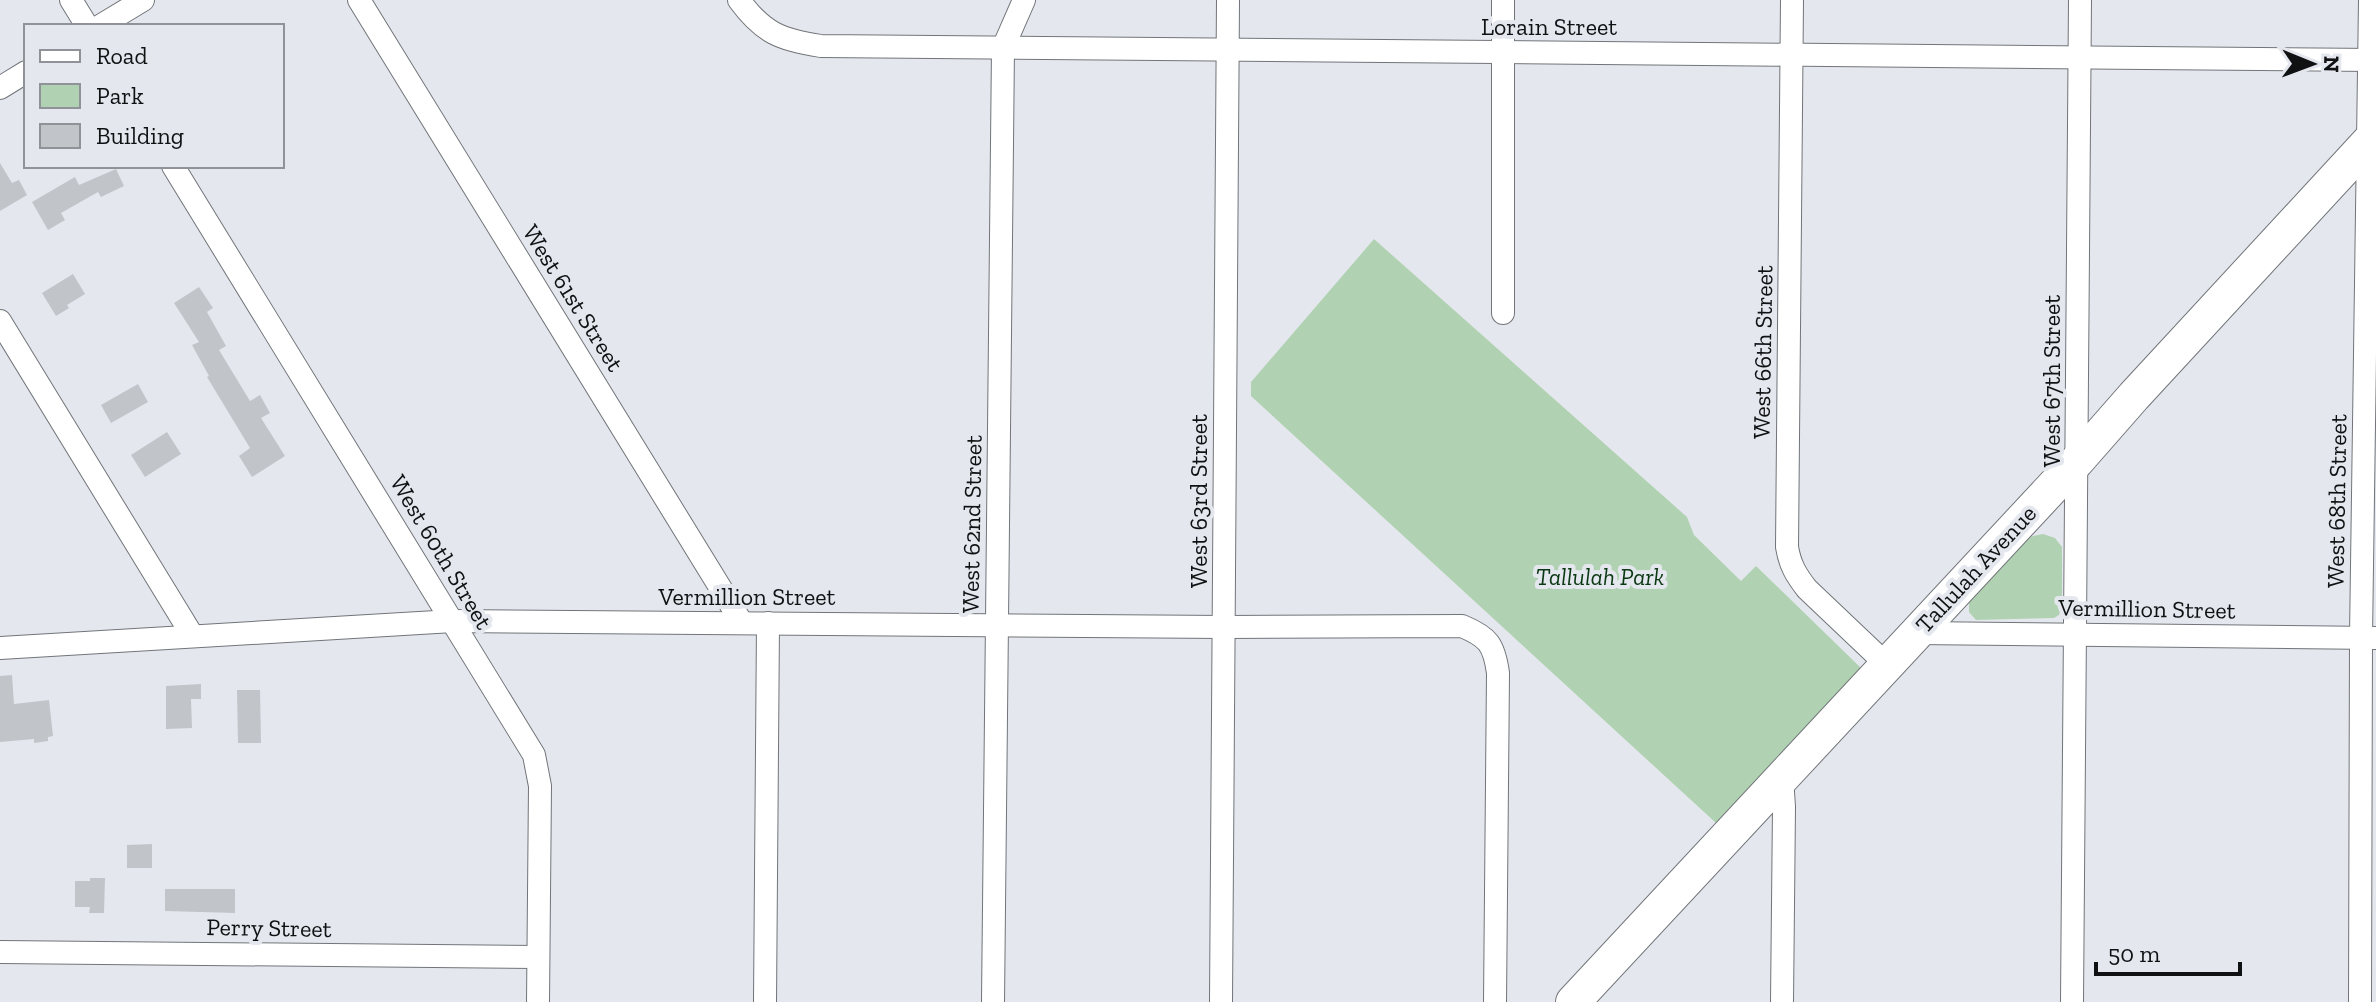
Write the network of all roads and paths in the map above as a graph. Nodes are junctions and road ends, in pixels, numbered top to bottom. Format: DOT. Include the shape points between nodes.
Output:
graph roads {
  1 [pos="71,0"];
  2 [pos="143,0"];
  3 [pos="359,0"];
  4 [pos="739,0"];
  5 [pos="1024,0"];
  6 [pos="1228,0"];
  7 [pos="1503,0"];
  8 [pos="1792,0"];
  9 [pos="2080,0"];
  10 [pos="2370,0"];
  11 [pos="86,24"];
  12 [pos="103,24"];
  13 [pos="1003,48"];
  14 [pos="1229,50"];
  15 [pos="1502,53"];
  16 [pos="1792,54"];
  17 [pos="2080,58"];
  18 [pos="2372,60"];
  19 [pos="24,73"];
  20 [pos="0,88"];
  21 [pos="2371,139"];
  22 [pos="174,168"];
  23 [pos="1503,313"];
  24 [pos="0,321"];
  25 [pos="2077,461"];
  26 [pos="453,621"];
  27 [pos="742,623"];
  28 [pos="768,623"];
  29 [pos="997,624"];
  30 [pos="1225,627"];
  31 [pos="1917,633"];
  32 [pos="2076,634"];
  33 [pos="192,635"];
  34 [pos="2369,638"];
  35 [pos="0,648"];
  36 [pos="1886,664"];
  37 [pos="1782,777"];
  38 [pos="0,952"];
  39 [pos="538,957"];
  40 [pos="538,1002"];
  41 [pos="765,1002"];
  42 [pos="993,1002"];
  43 [pos="1221,1002"];
  44 [pos="1495,1002"];
  45 [pos="1573,1002"];
  46 [pos="1782,1002"];
  47 [pos="2072,1002"];
  48 [pos="2360,1002"];
  1 -- 11 [label="street"];
  2 -- 12 [label="street"];
  3 -- 27 [label="street, West 61st Street"];
  4 -- 13 [label="street, Lorain Street" via="766,29 797,43"];
  5 -- 13 [label="street"];
  6 -- 14 [label="street, West 63rd Street"];
  7 -- 15 [label="street"];
  8 -- 16 [label="street, West 66th Street"];
  9 -- 17 [label="street, West 67th Street"];
  10 -- 18 [label="street, West 68th Street"];
  13 -- 14 [label="street, Lorain Street"];
  13 -- 29 [label="street, West 62nd Street"];
  14 -- 15 [label="street, Lorain Street"];
  14 -- 30 [label="street, West 63rd Street"];
  15 -- 16 [label="street, Lorain Street"];
  15 -- 23 [label="street"];
  16 -- 17 [label="street, Lorain Street"];
  16 -- 36 [label="street, West 66th Street" via="1789,561 1807,589"];
  17 -- 18 [label="street, Lorain Street"];
  17 -- 25 [label="street, West 67th Street"];
  18 -- 21 [label="street, West 68th Street"];
  19 -- 20 [label="street"];
  21 -- 25 [label="main road, Tallulah Avenue"];
  21 -- 34 [label="street, West 68th Street"];
  22 -- 26 [label="street, West 60th Street"];
  24 -- 33 [label="street"];
  25 -- 31 [label="main road, Tallulah Avenue"];
  25 -- 32 [label="street, West 67th Street"];
  26 -- 27 [label="street, Vermillion Street"];
  26 -- 33 [label="street, Vermillion Street"];
  26 -- 39 [label="street, West 60th Street" via="534,755 540,786"];
  27 -- 28 [label="street, Vermillion Street"];
  28 -- 29 [label="street, Vermillion Street"];
  28 -- 41 [label="street"];
  29 -- 30 [label="street, Vermillion Street"];
  29 -- 42 [label="street, West 62nd Street"];
  30 -- 43 [label="street, West 63rd Street"];
  30 -- 44 [label="street, Vermillion Street" via="1462,626 1489,642 1498,673"];
  31 -- 32 [label="street, Vermillion Street"];
  31 -- 36 [label="main road, Tallulah Avenue"];
  32 -- 34 [label="street, Vermillion Street"];
  32 -- 47 [label="street, West 67th Street"];
  33 -- 35 [label="street, Vermillion Street"];
  34 -- 48 [label="street, West 68th Street"];
  36 -- 37 [label="main road, Tallulah Avenue"];
  37 -- 45 [label="main road, Tallulah Avenue"];
  37 -- 46 [label="street"];
  38 -- 39 [label="street, Perry Street"];
  39 -- 40 [label="street, West 60th Street"];
}
